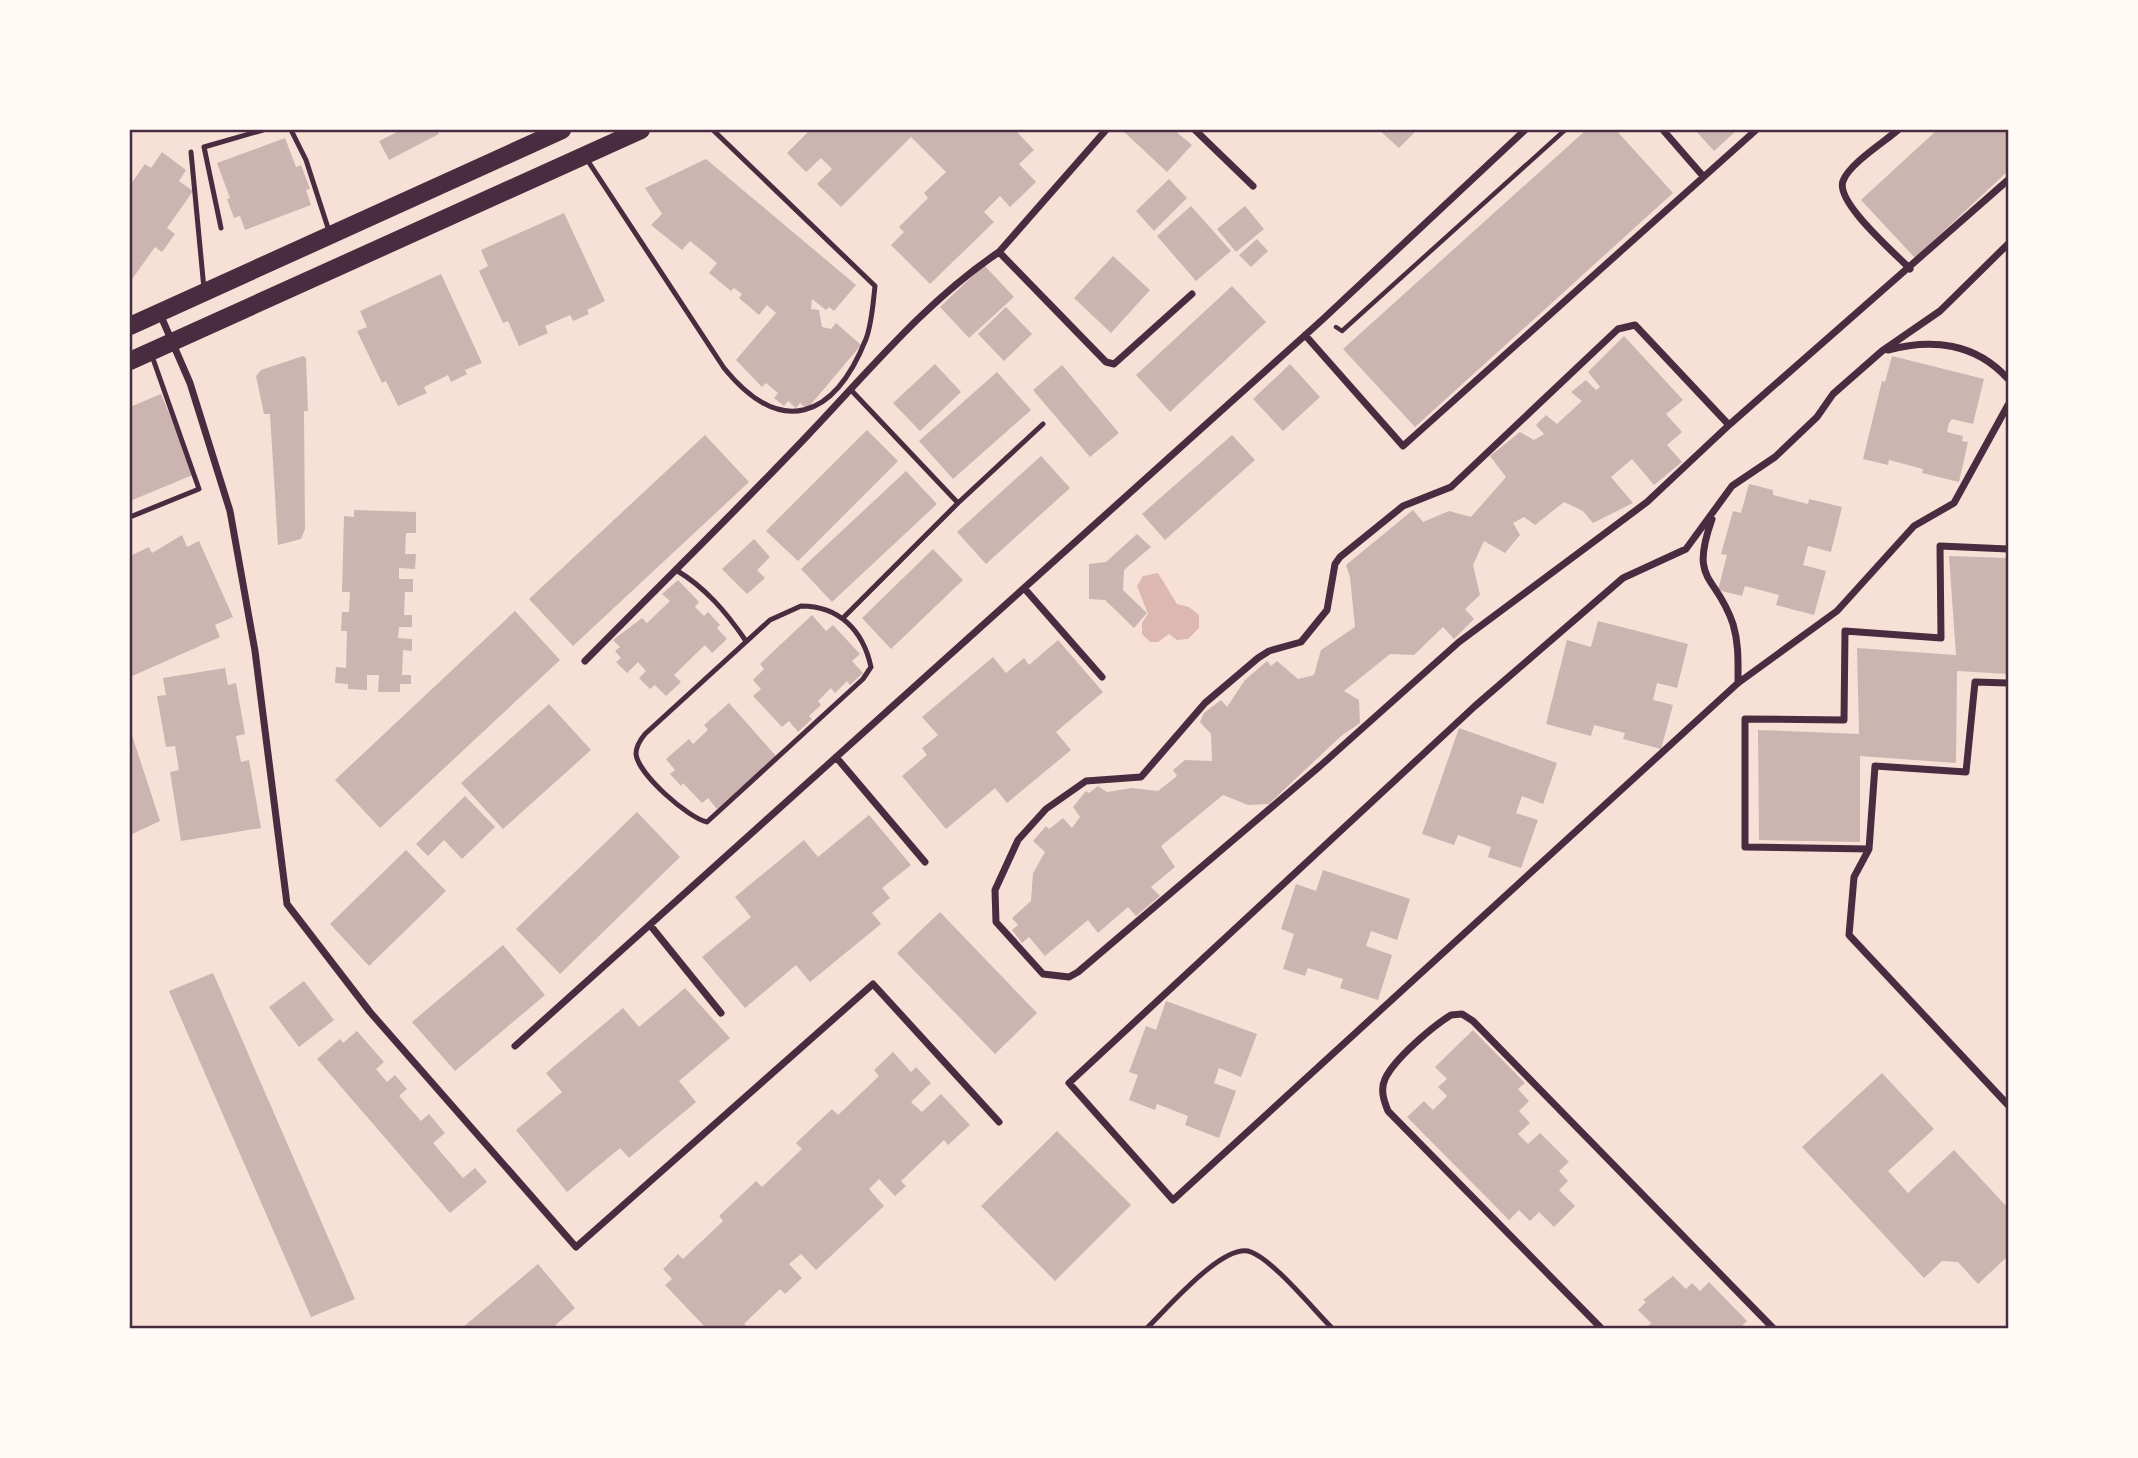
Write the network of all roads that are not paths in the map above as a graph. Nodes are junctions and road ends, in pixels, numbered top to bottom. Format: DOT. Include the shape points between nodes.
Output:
graph roads {
  1 [pos="263,130"];
  2 [pos="291,130"];
  3 [pos="562,130"];
  4 [pos="641,130"];
  5 [pos="713,130"];
  6 [pos="1106,130"];
  7 [pos="1195,130"];
  8 [pos="1525,130"];
  9 [pos="1663,130"];
  10 [pos="1756,130"];
  11 [pos="1898,130"];
  12 [pos="191,152"];
  13 [pos="584,155"];
  14 [pos="1703,176"];
  15 [pos="2008,180"];
  16 [pos="1253,186"];
  17 [pos="221,228"];
  18 [pos="330,234"];
  19 [pos="2008,244"];
  20 [pos="999,252"];
  21 [pos="1910,269"];
  22 [pos="204,292"];
  23 [pos="1192,294"];
  24 [pos="160,314"];
  25 [pos="130,326"];
  26 [pos="1305,335"];
  27 [pos="172,343"];
  28 [pos="1882,351"];
  29 [pos="151,352"];
  30 [pos="130,362"];
  31 [pos="2008,379"];
  32 [pos="851,390"];
  33 [pos="2008,405"];
  34 [pos="1043,424"];
  35 [pos="1729,425"];
  36 [pos="958,503"];
  37 [pos="1714,512"];
  38 [pos="130,517"];
  39 [pos="2008,548"];
  40 [pos="676,570"];
  41 [pos="1024,588"];
  42 [pos="844,617"];
  43 [pos="746,641"];
  44 [pos="585,661"];
  45 [pos="1102,677"];
  46 [pos="1738,683"];
  47 [pos="2008,683"];
  48 [pos="836,757"];
  49 [pos="1869,849"];
  50 [pos="925,862"];
  51 [pos="650,925"];
  52 [pos="722,1013"];
  53 [pos="515,1046"];
  54 [pos="2008,1105"];
  55 [pos="999,1122"];
  56 [pos="1147,1328"];
  57 [pos="1332,1328"];
  58 [pos="1601,1328"];
  59 [pos="1773,1328"];
  1 -- 17 [label="lane" via="204,147"];
  2 -- 18 [label="lane" via="306,160"];
  3 -- 18 [label="main road"];
  4 -- 13 [label="main road"];
  5 -- 13 [label="lane" via="874,286 867,338 844,379 824,401 803,412 779,411 739,387"];
  6 -- 20 [label="street"];
  7 -- 16 [label="street"];
  8 -- 26 [label="street"];
  9 -- 14 [label="street"];
  10 -- 14 [label="street"];
  11 -- 21 [label="street" via="1849,172 1842,183 1843,195 1850,208"];
  12 -- 22 [label="lane"];
  13 -- 27 [label="main road"];
  14 -- 26 [label="street" via="1403,446"];
  15 -- 21 [label="street"];
  18 -- 22 [label="main road"];
  19 -- 28 [label="street" via="1940,311"];
  20 -- 23 [label="street" via="1106,362 1114,364"];
  20 -- 32 [label="street" via="963,276"];
  21 -- 35 [label="street"];
  22 -- 24 [label="main road"];
  24 -- 25 [label="main road"];
  24 -- 27 [label="street"];
  26 -- 41 [label="street"];
  27 -- 29 [label="main road"];
  27 -- 55 [label="street" via="190,383 230,511 255,652 287,904 370,1012 576,1247 873,984"];
  28 -- 31 [label="street" via="1911,344 1952,344 1995,364"];
  28 -- 37 [label="street" via="1833,394 1817,417 1775,457 1732,486"];
  29 -- 30 [label="main road"];
  29 -- 38 [label="lane" via="200,489"];
  32 -- 36 [label="lane"];
  32 -- 40 [label="street"];
  33 -- 46 [label="street" via="1954,503 1913,526 1837,611"];
  34 -- 36 [label="lane"];
  35 -- 35 [label="street" via="1647,502 1459,642 1079,972 1069,977 1043,974 996,922 995,890 1018,840 1046,809 1086,781 1141,777 1205,703 1258,658 1301,642 1327,610 1340,557 1403,506 1451,487 1618,329 1635,325"];
  36 -- 42 [label="lane"];
  37 -- 46 [label="street" via="1702,566 1733,623 1739,646"];
  37 -- 46 [label="street" via="1686,550 1623,578 1475,706 1069,1083 1173,1200"];
  39 -- 49 [label="street" via="1940,546 1941,638 1845,631 1844,720 1745,719 1745,847"];
  40 -- 43 [label="lane" via="698,583"];
  40 -- 44 [label="street"];
  41 -- 45 [label="street"];
  41 -- 48 [label="street"];
  42 -- 43 [label="lane" via="818,606 801,606 770,620"];
  42 -- 43 [label="lane" via="868,652 871,667 863,679 707,822 701,821 682,809 641,768 638,744"];
  47 -- 49 [label="street" via="1975,681 1966,772 1875,766"];
  48 -- 50 [label="street"];
  48 -- 51 [label="street"];
  49 -- 54 [label="street" via="1854,877 1849,935"];
  51 -- 52 [label="street"];
  51 -- 53 [label="street"];
  56 -- 57 [label="lane" via="1217,1261 1232,1251 1248,1250 1263,1258"];
  58 -- 59 [label="street" via="1388,1111 1382,1091 1385,1079 1401,1058 1451,1014 1473,1020"];
}
